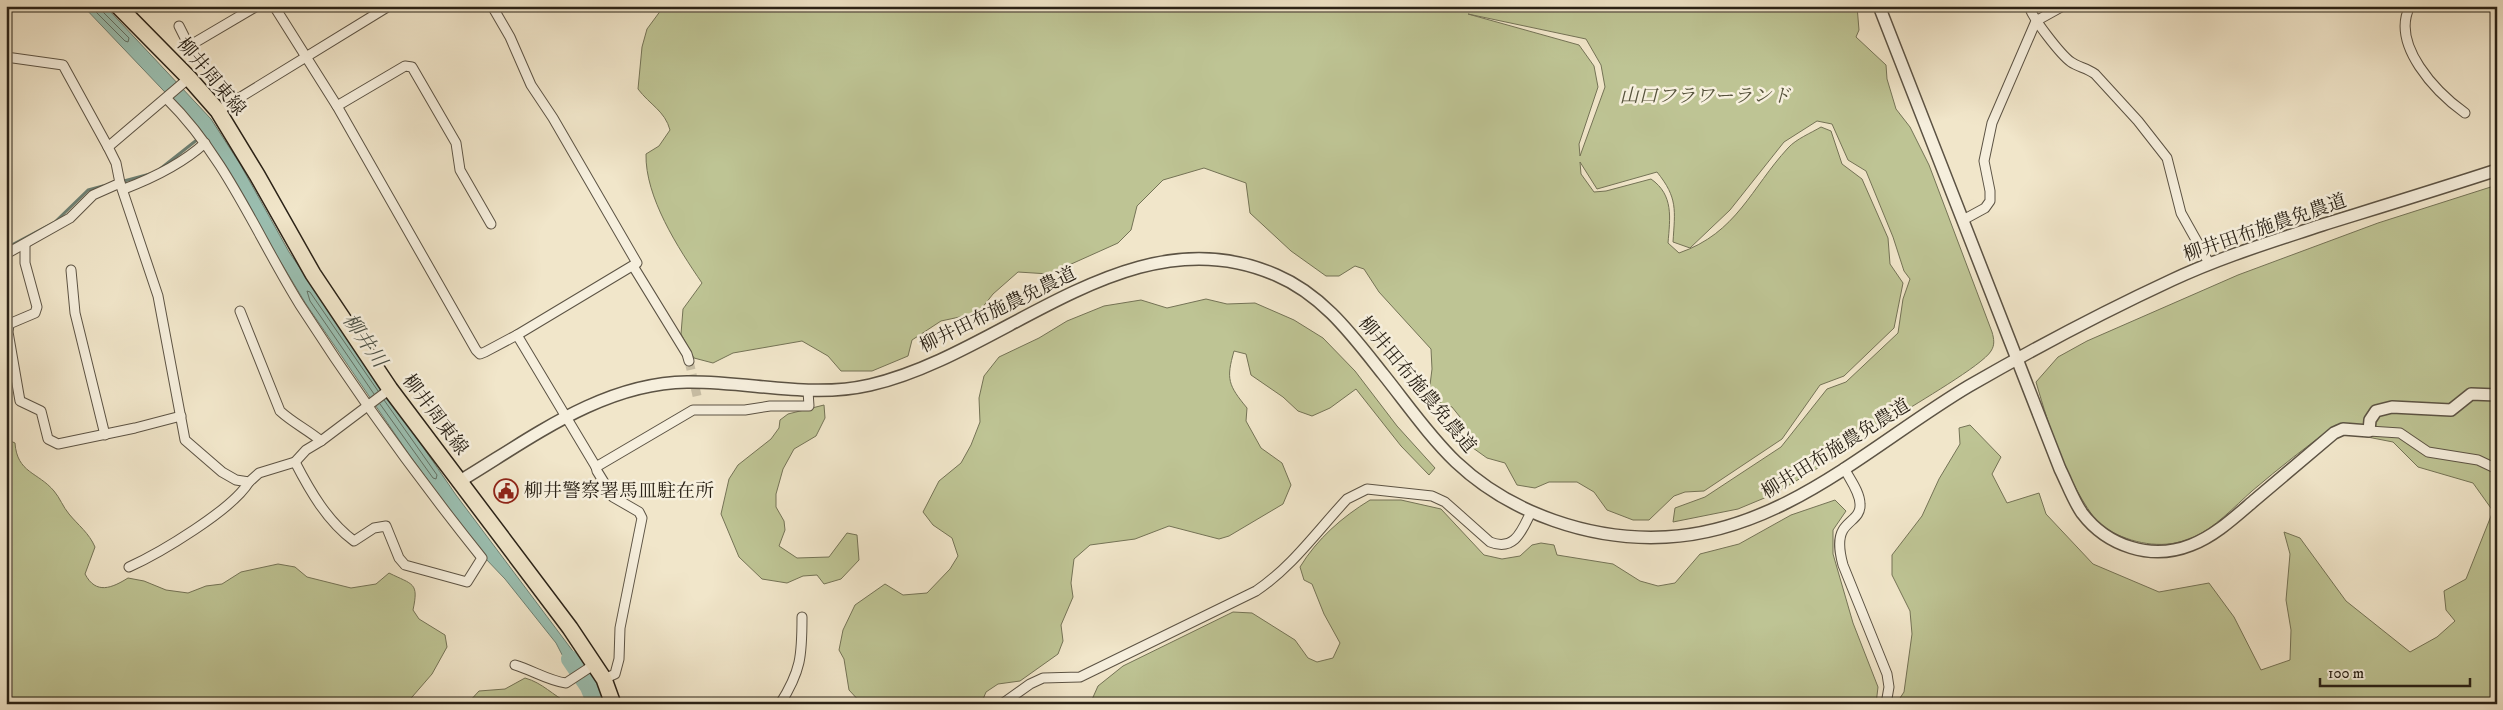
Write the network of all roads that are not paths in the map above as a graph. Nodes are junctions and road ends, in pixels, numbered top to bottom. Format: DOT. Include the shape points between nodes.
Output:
graph roads {
  1 [pos="118,6"];
  2 [pos="257,6"];
  3 [pos="274,6"];
  4 [pos="389,6"];
  5 [pos="492,6"];
  6 [pos="1880,6"];
  7 [pos="2029,6"];
  8 [pos="2063,6"];
  9 [pos="2410,6"];
  10 [pos="2036,21"];
  11 [pos="179,26"];
  12 [pos="6,57"];
  13 [pos="307,58"];
  14 [pos="186,81"];
  15 [pos="168,98"];
  16 [pos="337,106"];
  17 [pos="218,112"];
  18 [pos="2465,114"];
  19 [pos="202,139"];
  20 [pos="108,147"];
  21 [pos="2497,170"];
  22 [pos="122,186"];
  23 [pos="1963,220"];
  24 [pos="491,224"];
  25 [pos="25,244"];
  26 [pos="6,254"];
  27 [pos="2209,263"];
  28 [pos="633,266"];
  29 [pos="71,270"];
  30 [pos="240,310"];
  31 [pos="8,324"];
  32 [pos="517,335"];
  33 [pos="2018,359"];
  34 [pos="689,361"];
  35 [pos="388,390"];
  36 [pos="808,391"];
  37 [pos="2497,395"];
  38 [pos="370,405"];
  39 [pos="180,416"];
  40 [pos="567,418"];
  41 [pos="2369,430"];
  42 [pos="105,435"];
  43 [pos="321,442"];
  44 [pos="295,462"];
  45 [pos="596,467"];
  46 [pos="1844,468"];
  47 [pos="2497,468"];
  48 [pos="460,481"];
  49 [pos="249,482"];
  50 [pos="1531,512"];
  51 [pos="129,567"];
  52 [pos="802,617"];
  53 [pos="516,665"];
  54 [pos="593,666"];
  55 [pos="604,680"];
  56 [pos="613,704"];
  57 [pos="780,704"];
  58 [pos="1002,704"];
  59 [pos="1886,704"];
  1 -- 14 [label="main road, 柳井周東線"];
  2 -- 11 [label="street" via="189,46"];
  3 -- 13 [label="street"];
  4 -- 13 [label="street"];
  5 -- 28 [label="street" via="531,85 637,263"];
  6 -- 23 [label="street"];
  7 -- 10 [label="street"];
  8 -- 10 [label="street"];
  9 -- 18 [label="street" via="2404,23 2410,48 2430,81"];
  10 -- 23 [label="street" via="1992,123 1984,161 1990,201 1985,208"];
  10 -- 27 [label="street" via="2068,60 2095,74 2160,148 2170,166 2181,213"];
  12 -- 20 [label="street" via="63,65"];
  13 -- 16 [label="street"];
  13 -- 17 [label="street"];
  14 -- 15 [label="street"];
  14 -- 17 [label="main road, 柳井周東線"];
  15 -- 19 [label="street"];
  15 -- 20 [label="street"];
  16 -- 24 [label="street" via="405,66 412,67 456,143 460,170"];
  16 -- 32 [label="street" via="476,350 480,354 486,352"];
  17 -- 35 [label="main road, 柳井周東線" via="313,274"];
  19 -- 22 [label="street" via="177,164 148,180"];
  19 -- 38 [label="street" via="301,306"];
  20 -- 22 [label="street"];
  21 -- 27 [label="street, 柳井田布施農免農道"];
  22 -- 25 [label="street" via="93,195 70,218"];
  22 -- 39 [label="street" via="158,296"];
  23 -- 33 [label="street"];
  25 -- 26 [label="street"];
  25 -- 31 [label="street" via="25,263 37,307 34,313"];
  27 -- 33 [label="street, 柳井田布施農免農道"];
  28 -- 32 [label="street"];
  28 -- 34 [label="street"];
  29 -- 42 [label="street" via="75,313"];
  30 -- 43 [label="street" via="280,411"];
  31 -- 42 [label="street" via="20,401 41,411 48,439 58,444"];
  32 -- 40 [label="street"];
  33 -- 41 [label="street" via="2060,468 2081,512 2103,534 2140,551 2166,551 2198,542 2233,518 2334,433"];
  33 -- 46 [label="street, 柳井田布施農免農道"];
  35 -- 38 [label="street"];
  35 -- 48 [label="main road, 柳井周東線"];
  36 -- 40 [label="street, 柳井田布施農免農道" via="722,383 662,384 618,394"];
  36 -- 45 [label="street" via="809,406 797,408 770,406 744,410 700,404"];
  36 -- 50 [label="street, 柳井田布施農免農道" via="842,390 900,376 1078,291 1142,265 1182,258 1232,261 1273,273 1320,301 1458,464"];
  37 -- 41 [label="street" via="2471,394 2451,410 2383,408 2376,411 2370,420"];
  38 -- 43 [label="street"];
  38 -- 44 [label="street" via="445,512 482,558 467,582 405,565 386,526 374,528 354,541 337,529"];
  39 -- 42 [label="street"];
  39 -- 49 [label="street" via="185,440 222,472 236,480"];
  40 -- 45 [label="street"];
  40 -- 48 [label="street, 柳井田布施農免農道"];
  41 -- 47 [label="street" via="2400,434 2428,452 2478,460"];
  43 -- 44 [label="street" via="306,450"];
  44 -- 49 [label="street" via="259,474"];
  45 -- 55 [label="street" via="613,498 639,512 642,518 620,628 615,674"];
  46 -- 50 [label="street, 柳井田布施農免農道" via="1799,497 1754,519 1686,536 1639,538 1611,535 1582,530"];
  46 -- 59 [label="street" via="1860,505 1858,515 1844,529 1840,551 1887,674"];
  48 -- 54 [label="main road, 柳井周東線" via="570,628"];
  49 -- 51 [label="street" via="235,498 175,543"];
  50 -- 58 [label="street" via="1514,542 1498,546 1445,502 1432,496 1378,488 1358,492 1347,499 1287,566 1256,591 1080,677 1043,678"];
  52 -- 57 [label="street" via="802,658 792,685"];
  53 -- 54 [label="street" via="566,683"];
  54 -- 55 [label="main road, 柳井周東線"];
  55 -- 56 [label="main road, 柳井周東線"];
}
